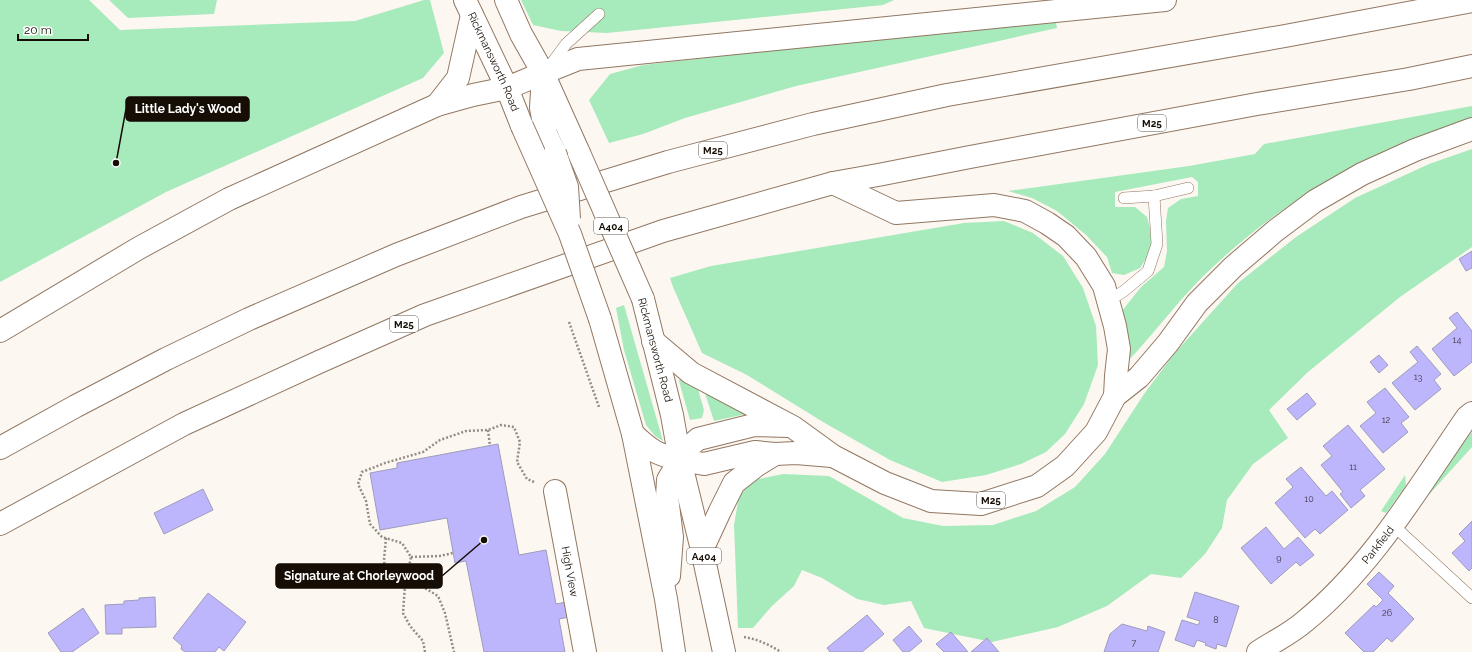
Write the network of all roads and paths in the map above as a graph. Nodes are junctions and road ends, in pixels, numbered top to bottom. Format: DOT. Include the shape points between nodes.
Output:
graph roads {
  1 [pos="506,0"];
  2 [pos="1165,0"];
  3 [pos="1472,0"];
  4 [pos="468,7"];
  5 [pos="599,14"];
  6 [pos="1472,66"];
  7 [pos="544,73"];
  8 [pos="507,88"];
  9 [pos="437,105"];
  10 [pos="1472,129"];
  11 [pos="833,183"];
  12 [pos="1188,188"];
  13 [pos="1154,196"];
  14 [pos="1124,198"];
  15 [pos="570,234"];
  16 [pos="1108,300"];
  17 [pos="569,322"];
  18 [pos="0,331"];
  19 [pos="653,340"];
  20 [pos="1115,396"];
  21 [pos="601,412"];
  22 [pos="1472,412"];
  23 [pos="793,427"];
  24 [pos="488,430"];
  25 [pos="633,434"];
  26 [pos="490,446"];
  27 [pos="0,448"];
  28 [pos="775,454"];
  29 [pos="833,456"];
  30 [pos="680,460"];
  31 [pos="554,491"];
  32 [pos="0,524"];
  33 [pos="1393,525"];
  34 [pos="386,538"];
  35 [pos="702,550"];
  36 [pos="453,553"];
  37 [pos="411,557"];
  38 [pos="406,581"];
  39 [pos="1472,598"];
  40 [pos="666,599"];
  41 [pos="722,643"];
  42 [pos="425,652"];
  43 [pos="454,652"];
  44 [pos="585,652"];
  45 [pos="674,652"];
  46 [pos="781,652"];
  47 [pos="1258,652"];
  1 -- 7 [label="main road, Rickmansworth Road / A404" via="521,34"];
  2 -- 7 [label="main road" via="578,59"];
  3 -- 27 [label="main road, M25" via="918,101 813,124 668,162 543,200 396,255 249,319 166,359"];
  4 -- 8 [label="main road, Rickmansworth Road"];
  4 -- 9 [label="main road" via="458,78"];
  5 -- 7 [label="lane" via="566,44"];
  6 -- 11 [label="main road, M25"];
  7 -- 8 [label="main road"];
  7 -- 15 [label="main road, bridge" via="540,108 546,134 567,187"];
  7 -- 19 [label="main road, Rickmansworth Road / A404, bridge" via="643,299"];
  8 -- 9 [label="main road"];
  8 -- 15 [label="main road, Rickmansworth Road, bridge"];
  9 -- 18 [label="main road" via="229,199 138,248"];
  10 -- 20 [label="main road, M25" via="1415,150 1362,174 1315,201 1233,267 1198,303 1168,344 1139,377"];
  11 -- 16 [label="main road, M25" via="896,213 994,205 1025,211 1066,236 1086,257 1104,286"];
  11 -- 32 [label="main road, M25" via="663,231 425,315 184,424"];
  12 -- 13 [label="lane"];
  13 -- 14 [label="lane"];
  13 -- 16 [label="lane" via="1157,244 1148,271 1124,291"];
  15 -- 25 [label="main road, Rickmansworth Road, bridge" via="600,319"];
  16 -- 20 [label="main road, M25" via="1119,349"];
  17 -- 21 [label="path"];
  19 -- 23 [label="main road, M25" via="691,373"];
  19 -- 30 [label="main road, Rickmansworth Road / A404" via="672,415"];
  20 -- 29 [label="main road, M25" via="1096,432 1065,466 1037,486 981,504 931,501 885,483"];
  22 -- 33 [label="main road, Parkfield"];
  23 -- 29 [label="main road, M25"];
  23 -- 30 [label="main road" via="754,425 698,440"];
  24 -- 26 [label="path"];
  24 -- 31 [label="path" via="502,425 514,427 520,442 517,462 527,479"];
  24 -- 34 [label="path" via="466,430 440,440 423,452 362,472 358,484 366,501 370,524"];
  25 -- 30 [label="main road" via="648,448"];
  25 -- 40 [label="main road, Rickmansworth Road"];
  28 -- 29 [label="main road, M25"];
  28 -- 30 [label="main road, M25" via="754,452 704,464"];
  28 -- 35 [label="main road, M25" via="734,483"];
  30 -- 35 [label="main road, Rickmansworth Road / A404"];
  30 -- 40 [label="main road" via="668,480 667,497 672,538"];
  31 -- 44 [label="main road, High View"];
  33 -- 39 [label="lane"];
  33 -- 47 [label="main road, Parkfield" via="1348,581 1303,623"];
  34 -- 37 [label="path" via="402,544"];
  34 -- 38 [label="path" via="384,568"];
  35 -- 41 [label="main road, Rickmansworth Road / A404"];
  36 -- 37 [label="path"];
  37 -- 38 [label="path"];
  38 -- 42 [label="path" via="403,613 423,641"];
  38 -- 43 [label="path" via="438,596 445,613"];
  40 -- 45 [label="main road, Rickmansworth Road"];
  41 -- 46 [label="path" via="752,638"];
}
